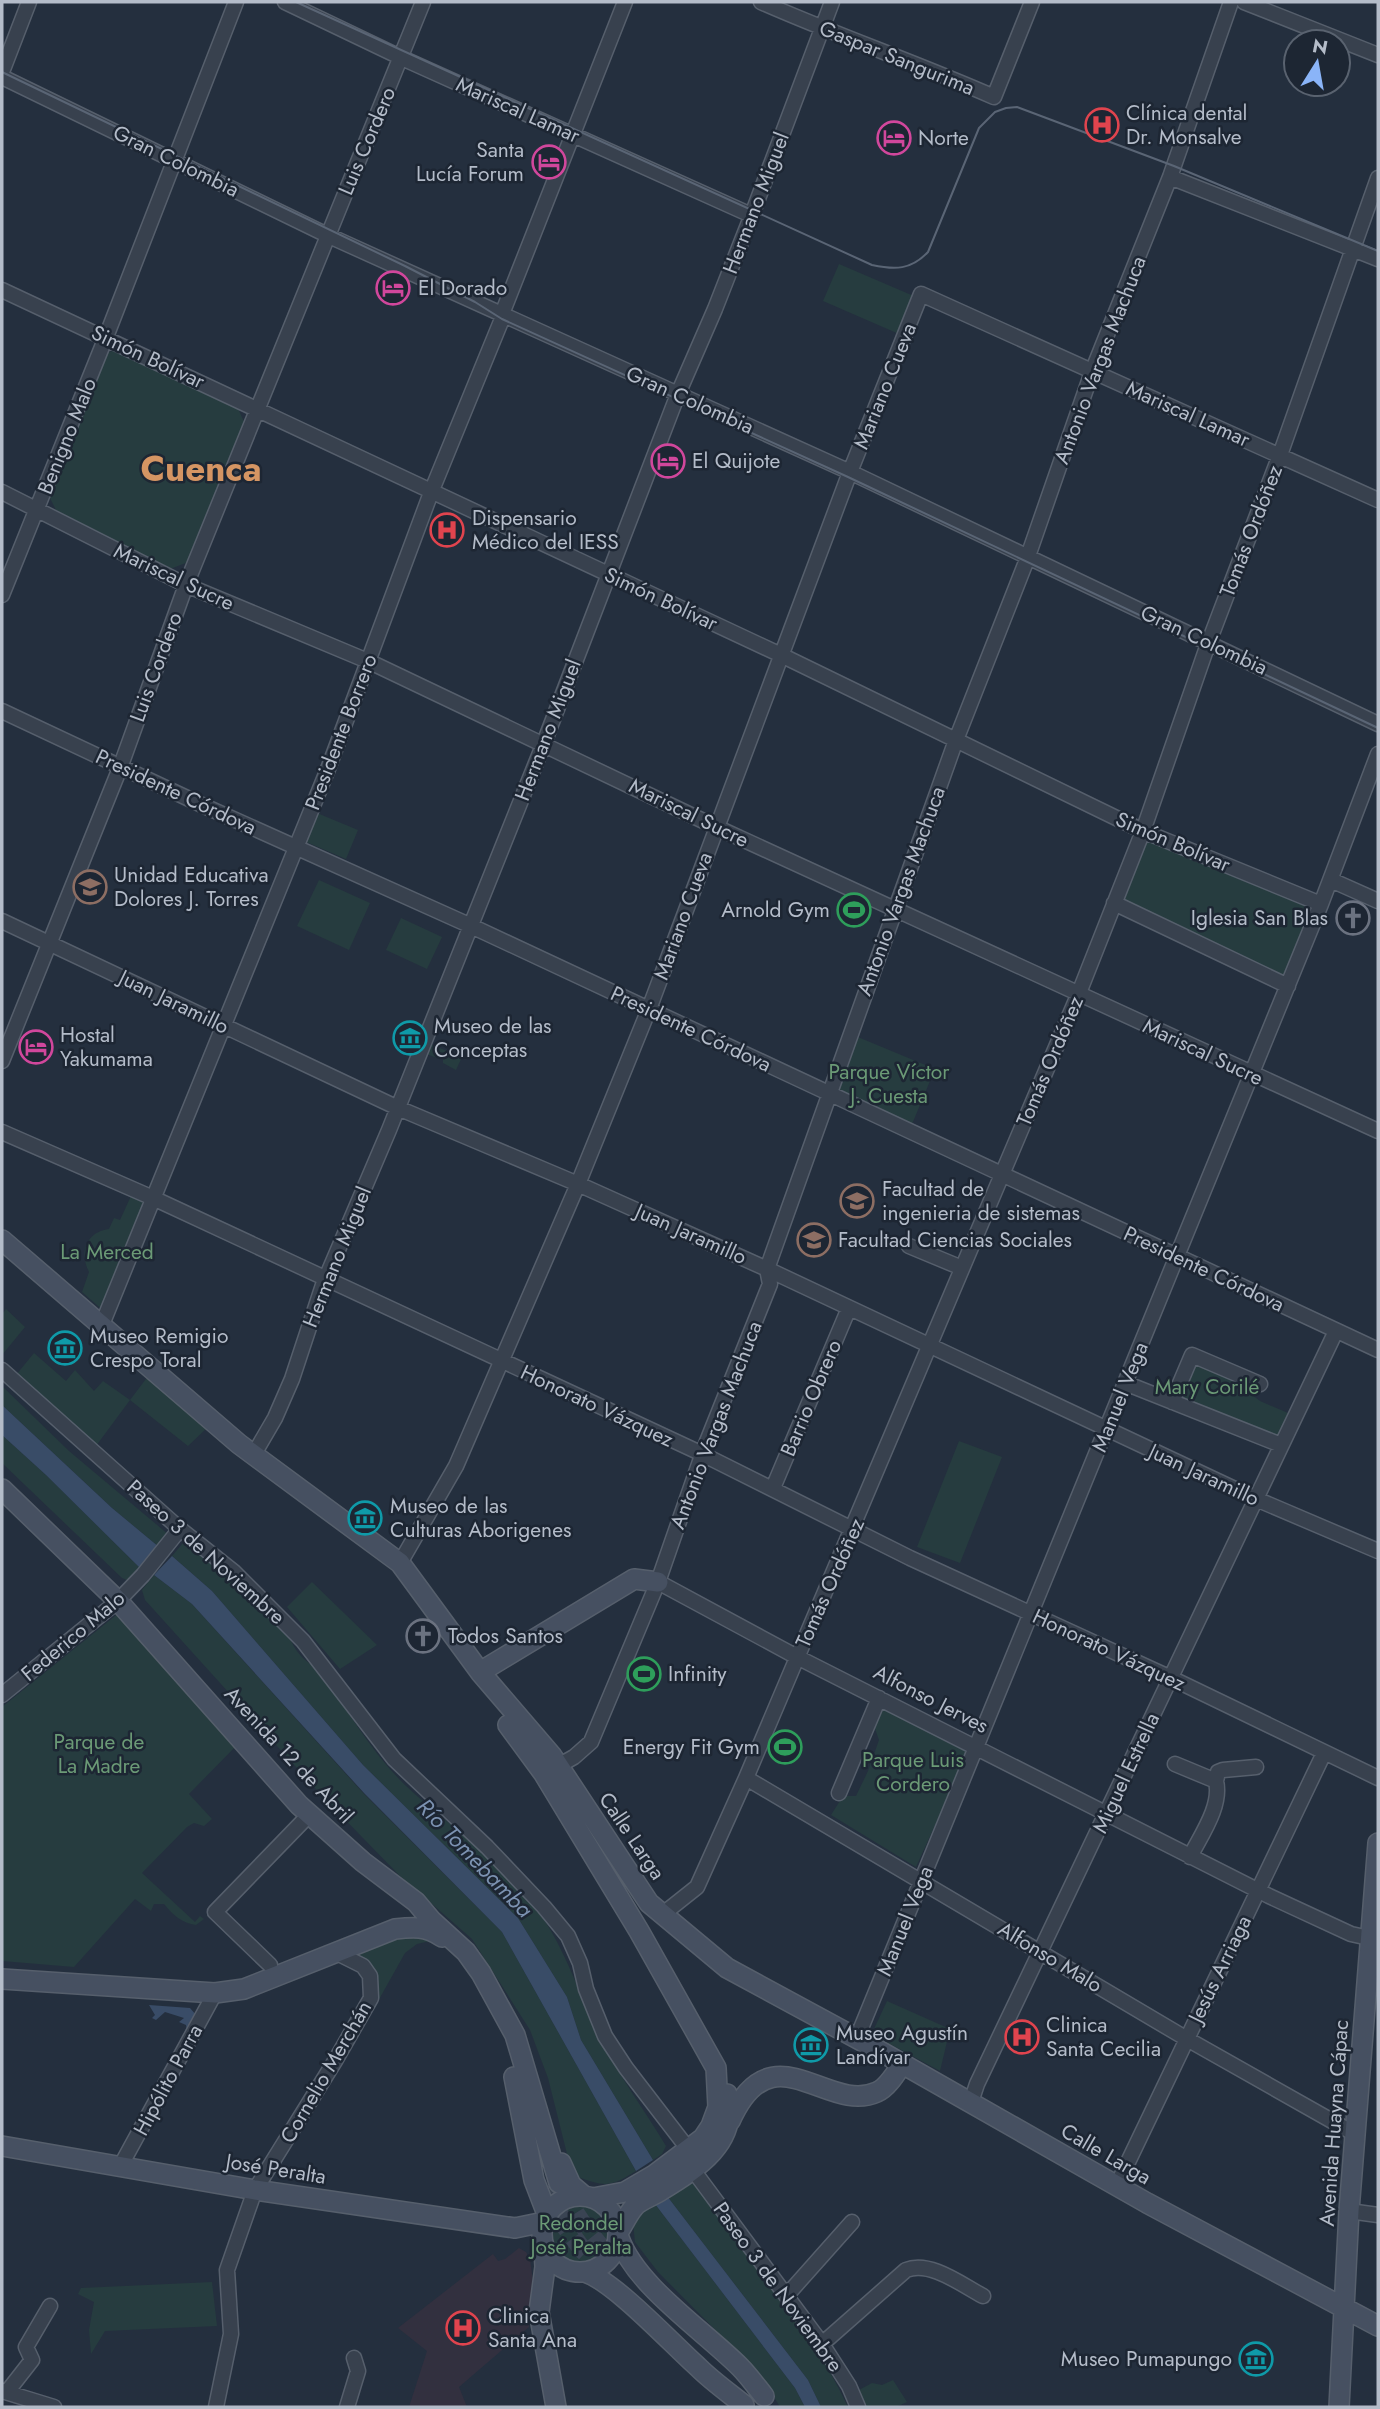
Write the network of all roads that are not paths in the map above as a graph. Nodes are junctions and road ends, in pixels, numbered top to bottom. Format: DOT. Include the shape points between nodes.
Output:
graph roads {
  1 [pos="29,2"];
  2 [pos="236,2"];
  3 [pos="285,2"];
  4 [pos="423,2"];
  5 [pos="625,2"];
  6 [pos="761,2"];
  7 [pos="832,2"];
  8 [pos="1032,2"];
  9 [pos="1231,2"];
  10 [pos="1244,2"];
  11 [pos="821,29"];
  12 [pos="1378,55"];
  13 [pos="401,58"];
  14 [pos="2,74"];
  15 [pos="573,135"];
  16 [pos="174,159"];
  17 [pos="1172,172"];
  18 [pos="1378,178"];
  19 [pos="751,215"];
  20 [pos="327,235"];
  21 [pos="1351,249"];
  22 [pos="1378,260"];
  23 [pos="2,290"];
  24 [pos="921,294"];
  25 [pos="502,314"];
  26 [pos="106,337"];
  27 [pos="1092,372"];
  28 [pos="678,394"];
  29 [pos="257,409"];
  30 [pos="1280,455"];
  31 [pos="850,472"];
  32 [pos="432,490"];
  33 [pos="2,492"];
  34 [pos="1378,500"];
  35 [pos="37,510"];
  36 [pos="1027,557"];
  37 [pos="608,575"];
  38 [pos="186,585"];
  39 [pos="2,595"];
  40 [pos="1209,643"];
  41 [pos="781,655"];
  42 [pos="369,662"];
  43 [pos="2,711"];
  44 [pos="1378,724"];
  45 [pos="956,740"];
  46 [pos="544,743"];
  47 [pos="1378,754"];
  48 [pos="120,768"];
  49 [pos="716,827"];
  50 [pos="1143,831"];
  51 [pos="295,846"];
  52 [pos="1331,880"];
  53 [pos="1378,901"];
  54 [pos="1114,903"];
  55 [pos="1321,904"];
  56 [pos="895,909"];
  57 [pos="2,921"];
  58 [pos="470,925"];
  59 [pos="50,943"];
  60 [pos="1288,986"];
  61 [pos="1079,993"];
  62 [pos="649,1009"];
  63 [pos="225,1027"];
  64 [pos="2,1061"];
  65 [pos="1252,1075"];
  66 [pos="829,1094"];
  67 [pos="398,1108"];
  68 [pos="1378,1131"];
  69 [pos="2,1132"];
  70 [pos="1001,1174"];
  71 [pos="579,1184"];
  72 [pos="153,1198"];
  73 [pos="2,1240"];
  74 [pos="909,1246"];
  75 [pos="1177,1256"];
  76 [pos="962,1268"];
  77 [pos="767,1269"];
  78 [pos="326,1279"];
  79 [pos="849,1308"];
  80 [pos="100,1326"];
  81 [pos="1336,1331"];
  82 [pos="929,1345"];
  83 [pos="1378,1350"];
  84 [pos="502,1362"];
  85 [pos="2,1370"];
  86 [pos="1125,1382"];
  87 [pos="1260,1384"];
  88 [pos="1172,1402"];
  89 [pos="1106,1429"];
  90 [pos="1281,1445"];
  91 [pos="254,1454"];
  92 [pos="702,1455"];
  93 [pos="773,1488"];
  94 [pos="2,1489"];
  95 [pos="1256,1499"];
  96 [pos="853,1530"];
  97 [pos="176,1534"];
  98 [pos="1378,1551"];
  99 [pos="400,1563"];
  100 [pos="658,1582"];
  101 [pos="118,1601"];
  102 [pos="1031,1613"];
  103 [pos="797,1657"];
  104 [pos="481,1672"];
  105 [pos="1171,1678"];
  106 [pos="2,1695"];
  107 [pos="880,1698"];
  108 [pos="976,1747"];
  109 [pos="1324,1753"];
  110 [pos="1175,1764"];
  111 [pos="558,1766"];
  112 [pos="1256,1767"];
  113 [pos="747,1778"];
  114 [pos="1378,1778"];
  115 [pos="1216,1781"];
  116 [pos="839,1793"];
  117 [pos="309,1815"];
  118 [pos="1106,1815"];
  119 [pos="1378,1843"];
  120 [pos="1190,1857"];
  121 [pos="921,1880"];
  122 [pos="1258,1890"];
  123 [pos="416,1902"];
  124 [pos="663,1914"];
  125 [pos="425,1924"];
  126 [pos="1374,1940"];
  127 [pos="335,1952"];
  128 [pos="1041,1952"];
  129 [pos="270,1965"];
  130 [pos="2,1969"];
  131 [pos="2,1979"];
  132 [pos="215,1993"];
  133 [pos="504,2038"];
  134 [pos="857,2038"];
  135 [pos="1187,2039"];
  136 [pos="902,2064"];
  137 [pos="716,2068"];
  138 [pos="971,2102"];
  139 [pos="728,2126"];
  140 [pos="1355,2134"];
  141 [pos="2,2146"];
  142 [pos="689,2150"];
  143 [pos="120,2166"];
  144 [pos="693,2170"];
  145 [pos="1117,2185"];
  146 [pos="255,2190"];
  147 [pos="588,2197"];
  148 [pos="1349,2211"];
  149 [pos="1378,2215"];
  150 [pos="545,2218"];
  151 [pos="852,2221"];
  152 [pos="619,2234"];
  153 [pos="544,2247"];
  154 [pos="581,2272"];
  155 [pos="787,2295"];
  156 [pos="983,2296"];
  157 [pos="50,2306"];
  158 [pos="1343,2308"];
  159 [pos="1378,2326"];
  160 [pos="544,2342"];
  161 [pos="822,2344"];
  162 [pos="354,2358"];
  163 [pos="4,2392"];
  164 [pos="767,2401"];
  165 [pos="746,2406"];
  166 [pos="54,2407"];
  167 [pos="216,2407"];
  168 [pos="347,2407"];
  169 [pos="556,2407"];
  170 [pos="858,2407"];
  171 [pos="1339,2407"];
  1 -- 14 [label="street"];
  2 -- 16 [label="street, Benigno Malo"];
  3 -- 13 [label="street, Mariscal Lamar"];
  4 -- 13 [label="street, Luis Cordero"];
  5 -- 15 [label="street, Presidente Borrero"];
  6 -- 11 [label="street, Gaspar Sangurima"];
  7 -- 11 [label="street, Hermano Miguel"];
  8 -- 11 [label="street, Gaspar Sangurima" via="994,97"];
  9 -- 17 [label="street, Antonio Vargas Machuca"];
  10 -- 12 [label="street"];
  11 -- 19 [label="street, Hermano Miguel"];
  13 -- 15 [label="street, Mariscal Lamar"];
  13 -- 20 [label="street, Luis Cordero"];
  14 -- 16 [label="street, Gran Colombia"];
  15 -- 19 [label="street, Mariscal Lamar"];
  15 -- 25 [label="street, Presidente Borrero"];
  16 -- 20 [label="street, Gran Colombia"];
  16 -- 26 [label="street, Benigno Malo"];
  17 -- 21 [label="street"];
  17 -- 27 [label="street, Antonio Vargas Machuca"];
  18 -- 21 [label="street, Tomás Ordóñez"];
  19 -- 28 [label="street, Hermano Miguel"];
  20 -- 25 [label="street, Gran Colombia"];
  20 -- 29 [label="street, Luis Cordero"];
  21 -- 22 [label="street"];
  21 -- 30 [label="street, Tomás Ordóñez"];
  23 -- 26 [label="street, Simón Bolívar"];
  24 -- 27 [label="street, Mariscal Lamar"];
  24 -- 31 [label="street, Mariano Cueva"];
  25 -- 28 [label="street, Gran Colombia"];
  25 -- 32 [label="street, Presidente Borrero"];
  26 -- 29 [label="street, Simón Bolívar"];
  26 -- 35 [label="street, Benigno Malo"];
  27 -- 30 [label="street, Mariscal Lamar"];
  27 -- 36 [label="street, Antonio Vargas Machuca"];
  28 -- 31 [label="street, Gran Colombia"];
  28 -- 37 [label="street, Hermano Miguel"];
  29 -- 32 [label="street, Simón Bolívar"];
  29 -- 38 [label="street, Luis Cordero"];
  30 -- 34 [label="street, Mariscal Lamar"];
  30 -- 40 [label="street, Tomás Ordóñez"];
  31 -- 36 [label="street, Gran Colombia"];
  31 -- 41 [label="street, Mariano Cueva"];
  32 -- 37 [label="street, Simón Bolívar"];
  32 -- 42 [label="street, Presidente Borrero"];
  33 -- 35 [label="street, Mariscal Sucre"];
  35 -- 38 [label="street, Mariscal Sucre"];
  35 -- 39 [label="street, Benigno Malo"];
  36 -- 40 [label="street, Gran Colombia"];
  36 -- 45 [label="street, Antonio Vargas Machuca"];
  37 -- 41 [label="street, Simón Bolívar"];
  37 -- 46 [label="street, Hermano Miguel"];
  38 -- 42 [label="street, Mariscal Sucre"];
  38 -- 48 [label="street, Luis Cordero"];
  40 -- 44 [label="street, Gran Colombia"];
  40 -- 50 [label="street, Tomás Ordóñez"];
  41 -- 45 [label="street, Simón Bolívar"];
  41 -- 49 [label="street, Mariano Cueva"];
  42 -- 46 [label="street, Mariscal Sucre"];
  42 -- 51 [label="street, Presidente Borrero"];
  43 -- 48 [label="street, Presidente Córdova"];
  45 -- 50 [label="street, Simón Bolívar"];
  45 -- 56 [label="street, Antonio Vargas Machuca"];
  46 -- 49 [label="street, Mariscal Sucre"];
  46 -- 58 [label="street, Hermano Miguel"];
  47 -- 52 [label="street, Manuel Vega"];
  48 -- 51 [label="street, Presidente Córdova"];
  48 -- 59 [label="street, Luis Cordero"];
  49 -- 56 [label="street, Mariscal Sucre"];
  49 -- 62 [label="street, Mariano Cueva"];
  50 -- 54 [label="street, Tomás Ordóñez"];
  50 -- 55 [label="street, Simón Bolívar"];
  51 -- 58 [label="street, Presidente Córdova"];
  51 -- 63 [label="street, Presidente Borrero"];
  52 -- 53 [label="street"];
  52 -- 55 [label="street, Manuel Vega"];
  54 -- 60 [label="street"];
  54 -- 61 [label="street, Tomás Ordóñez"];
  55 -- 60 [label="street, Manuel Vega"];
  56 -- 61 [label="street, Mariscal Sucre"];
  56 -- 66 [label="street, Antonio Vargas Machuca"];
  57 -- 59 [label="street, Juan Jaramillo"];
  58 -- 62 [label="street, Presidente Córdova"];
  58 -- 67 [label="street, Hermano Miguel"];
  59 -- 63 [label="street, Juan Jaramillo"];
  59 -- 64 [label="street, Luis Cordero"];
  60 -- 65 [label="street, Manuel Vega"];
  61 -- 65 [label="street, Mariscal Sucre"];
  61 -- 70 [label="street, Tomás Ordóñez"];
  62 -- 66 [label="street, Presidente Córdova"];
  62 -- 71 [label="street, Mariano Cueva"];
  63 -- 67 [label="street, Juan Jaramillo"];
  63 -- 72 [label="street, Presidente Borrero"];
  65 -- 68 [label="street, Mariscal Sucre"];
  65 -- 75 [label="street, Manuel Vega"];
  66 -- 70 [label="street, Presidente Córdova"];
  66 -- 77 [label="street, Antonio Vargas Machuca"];
  67 -- 71 [label="street, Juan Jaramillo"];
  67 -- 78 [label="street, Hermano Miguel"];
  69 -- 72 [label="street, Honorato Vázquez"];
  70 -- 75 [label="street, Presidente Córdova"];
  70 -- 76 [label="street, Tomás Ordóñez"];
  71 -- 77 [label="street, Juan Jaramillo"];
  71 -- 84 [label="street, Mariano Cueva"];
  72 -- 78 [label="street, Honorato Vázquez"];
  72 -- 80 [label="street, Presidente Borrero"];
  73 -- 80 [label="street, Calle Larga"];
  74 -- 76 [label="street"];
  75 -- 81 [label="street, Presidente Córdova"];
  75 -- 86 [label="street, Manuel Vega"];
  76 -- 82 [label="street, Tomás Ordóñez"];
  77 -- 79 [label="street, Juan Jaramillo"];
  77 -- 92 [label="street, Antonio Vargas Machuca" via="770,1284"];
  78 -- 84 [label="street, Honorato Vázquez"];
  78 -- 91 [label="street, Hermano Miguel" via="292,1379"];
  79 -- 82 [label="street, Juan Jaramillo"];
  79 -- 93 [label="street, Barrio Obrero"];
  80 -- 91 [label="street, Calle Larga"];
  81 -- 83 [label="street, Presidente Córdova"];
  81 -- 90 [label="street, Miguel Estrella"];
  82 -- 89 [label="street, Juan Jaramillo"];
  82 -- 96 [label="street, Tomás Ordóñez"];
  84 -- 92 [label="street, Honorato Vázquez"];
  84 -- 99 [label="street, Mariano Cueva" via="456,1466"];
  85 -- 97 [label="street, Paseo 3 de Noviembre"];
  86 -- 88 [label="street"];
  86 -- 89 [label="street, Manuel Vega"];
  87 -- 88 [label="street" via="1192,1355"];
  88 -- 90 [label="street"];
  89 -- 95 [label="street, Juan Jaramillo"];
  89 -- 102 [label="street, Manuel Vega"];
  90 -- 95 [label="street, Miguel Estrella"];
  91 -- 99 [label="street, Calle Larga"];
  92 -- 93 [label="street, Honorato Vázquez"];
  92 -- 100 [label="street, Antonio Vargas Machuca"];
  93 -- 96 [label="street, Honorato Vázquez"];
  94 -- 101 [label="street, Avenida 12 de Abril"];
  95 -- 98 [label="street, Juan Jaramillo"];
  95 -- 105 [label="street, Miguel Estrella"];
  96 -- 102 [label="street, Honorato Vázquez"];
  96 -- 103 [label="street, Tomás Ordóñez"];
  97 -- 101 [label="street, Federico Malo"];
  97 -- 142 [label="street, Paseo 3 de Noviembre" via="230,1569 303,1641 394,1759 487,1846 560,1926 580,1963 605,2036"];
  99 -- 104 [label="street, Calle Larga"];
  100 -- 103 [label="street, Alfonso Jerves"];
  100 -- 104 [label="street" via="634,1579"];
  100 -- 111 [label="street, Antonio Vargas Machuca" via="591,1742"];
  101 -- 106 [label="street, Federico Malo"];
  101 -- 117 [label="street, Avenida 12 de Abril"];
  102 -- 105 [label="street, Honorato Vázquez"];
  102 -- 108 [label="street, Manuel Vega"];
  103 -- 107 [label="street, Alfonso Jerves"];
  103 -- 113 [label="street, Tomás Ordóñez"];
  104 -- 111 [label="street, Calle Larga"];
  104 -- 137 [label="street" via="489,1701 544,1774"];
  105 -- 109 [label="street, Honorato Vázquez"];
  105 -- 118 [label="street, Miguel Estrella"];
  107 -- 108 [label="street, Alfonso Jerves"];
  107 -- 116 [label="street"];
  108 -- 118 [label="street, Alfonso Jerves"];
  108 -- 121 [label="street, Manuel Vega"];
  109 -- 114 [label="street, Honorato Vázquez"];
  109 -- 122 [label="street, Jesús Arriaga"];
  110 -- 115 [label="street"];
  111 -- 124 [label="street, Calle Larga" via="649,1903"];
  112 -- 115 [label="street" via="1223,1770"];
  113 -- 121 [label="street, Alfonso Malo"];
  113 -- 124 [label="street, Tomás Ordóñez" via="697,1887"];
  115 -- 120 [label="street" via="1216,1801"];
  117 -- 123 [label="street, Avenida 12 de Abril"];
  117 -- 129 [label="street" via="215,1912"];
  118 -- 120 [label="street, Alfonso Jerves"];
  118 -- 128 [label="street, Miguel Estrella"];
  119 -- 126 [label="street, Avenida Huayna Cápac"];
  120 -- 122 [label="street, Alfonso Jerves"];
  121 -- 128 [label="street, Alfonso Malo"];
  121 -- 134 [label="street, Manuel Vega"];
  122 -- 126 [label="street, Alfonso Jerves"];
  122 -- 135 [label="street, Jesús Arriaga"];
  123 -- 125 [label="street, Avenida 12 de Abril"];
  123 -- 147 [label="street" via="458,1934 495,1984 524,2036 567,2176 571,2185"];
  124 -- 134 [label="street, Calle Larga" via="727,1968"];
  125 -- 127 [label="street" via="395,1929"];
  125 -- 129 [label="street" via="407,1917 387,1920"];
  125 -- 133 [label="street, Avenida 12 de Abril" via="476,1977"];
  125 -- 133 [label="street, Avenida 12 de Abril" via="466,1952 515,2035 553,2184"];
  126 -- 140 [label="street, Avenida Huayna Cápac"];
  127 -- 132 [label="street" via="244,1989"];
  127 -- 146 [label="street, Cornelio Merchán" via="363,1966 370,1976 371,1998"];
  128 -- 135 [label="street, Alfonso Malo"];
  128 -- 138 [label="street, Miguel Estrella"];
  129 -- 130 [label="street" via="214,1982"];
  131 -- 132 [label="street"];
  132 -- 143 [label="street, Hipólito Parra"];
  133 -- 150 [label="street"];
  134 -- 136 [label="street, Calle Larga"];
  135 -- 140 [label="street, Alfonso Malo"];
  135 -- 145 [label="street, Jesús Arriaga"];
  136 -- 138 [label="street, Calle Larga"];
  136 -- 139 [label="street" via="880,2091 866,2096 781,2076 771,2079 747,2094"];
  137 -- 139 [label="street" via="729,2097"];
  137 -- 142 [label="street" via="715,2117 703,2138"];
  138 -- 145 [label="street, Calle Larga"];
  139 -- 144 [label="street" via="720,2144"];
  140 -- 148 [label="street, Avenida Huayna Cápac"];
  141 -- 143 [label="street, José Peralta"];
  142 -- 147 [label="street" via="625,2192"];
  143 -- 146 [label="street, José Peralta"];
  144 -- 152 [label="street" via="634,2207"];
  144 -- 155 [label="street, Paseo 3 de Noviembre"];
  145 -- 158 [label="street, Calle Larga"];
  146 -- 150 [label="street, José Peralta" via="515,2228"];
  146 -- 167 [label="street, Cornelio Merchán" via="227,2270 231,2334"];
  147 -- 150 [label="street" via="567,2198"];
  147 -- 152 [label="street" via="608,2207"];
  148 -- 149 [label="street"];
  148 -- 158 [label="street, Avenida Huayna Cápac"];
  150 -- 153 [label="street"];
  151 -- 155 [label="street"];
  152 -- 154 [label="street" via="608,2261"];
  152 -- 164 [label="street" via="627,2256 649,2283 741,2368"];
  153 -- 154 [label="street" via="560,2267"];
  153 -- 160 [label="street" via="539,2312"];
  154 -- 160 [label="street" via="552,2292"];
  154 -- 165 [label="street" via="600,2279"];
  155 -- 161 [label="street, Paseo 3 de Noviembre"];
  156 -- 161 [label="street" via="926,2267 914,2267"];
  157 -- 163 [label="street" via="26,2347 32,2360"];
  158 -- 159 [label="street, Calle Larga"];
  158 -- 171 [label="street, Avenida Huayna Cápac"];
  160 -- 169 [label="street"];
  161 -- 170 [label="street, Paseo 3 de Noviembre"];
  162 -- 168 [label="street" via="358,2371"];
  163 -- 166 [label="street"];
  164 -- 165 [label="street" via="616,2273"];
}
